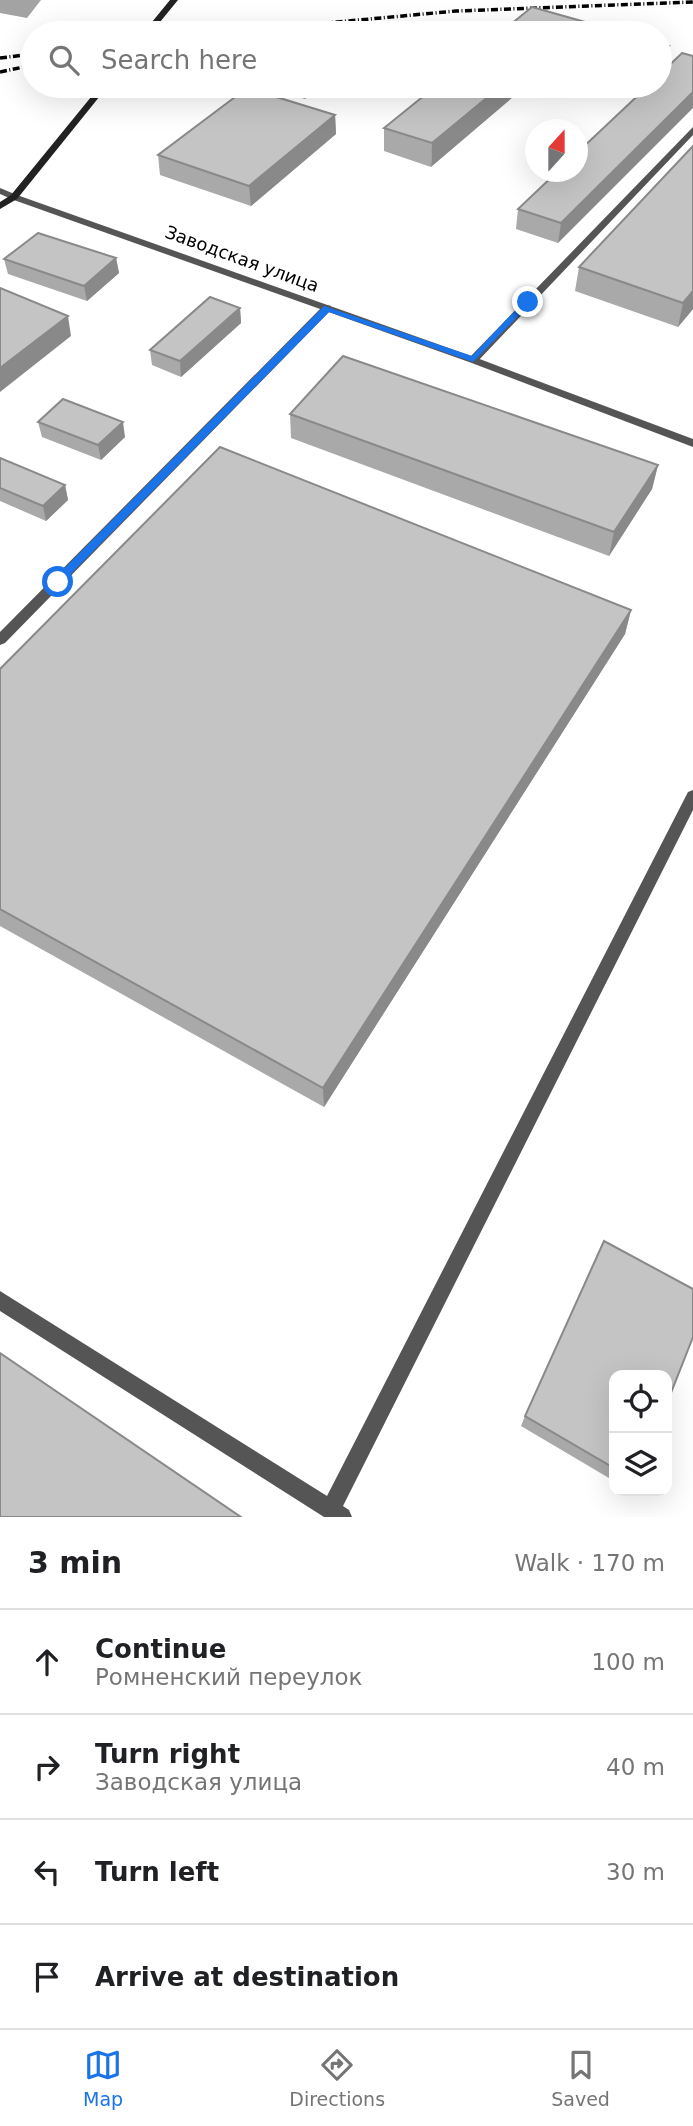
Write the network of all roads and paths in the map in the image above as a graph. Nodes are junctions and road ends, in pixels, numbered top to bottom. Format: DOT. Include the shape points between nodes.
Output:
graph roads {
  1 [pos="174,0"];
  2 [pos="157,21"];
  3 [pos="94,98"];
  4 [pos="693,130"];
  5 [pos="0,191"];
  6 [pos="14,197"];
  7 [pos="0,206"];
  8 [pos="327,308"];
  9 [pos="473,359"];
  10 [pos="693,443"];
  11 [pos="0,640"];
  12 [pos="693,796"];
  13 [pos="0,1300"];
  14 [pos="336,1514"];
  1 -- 2 [label="main road"];
  3 -- 6 [label="main road"];
  4 -- 9 [label="street"];
  5 -- 6 [label="street, Заводская улица"];
  6 -- 7 [label="main road"];
  6 -- 8 [label="street, Заводская улица"];
  8 -- 9 [label="street, Заводская улица"];
  8 -- 11 [label="street"];
  9 -- 10 [label="street, Заводская улица"];
  12 -- 14 [label="street"];
  13 -- 14 [label="street"];
}
